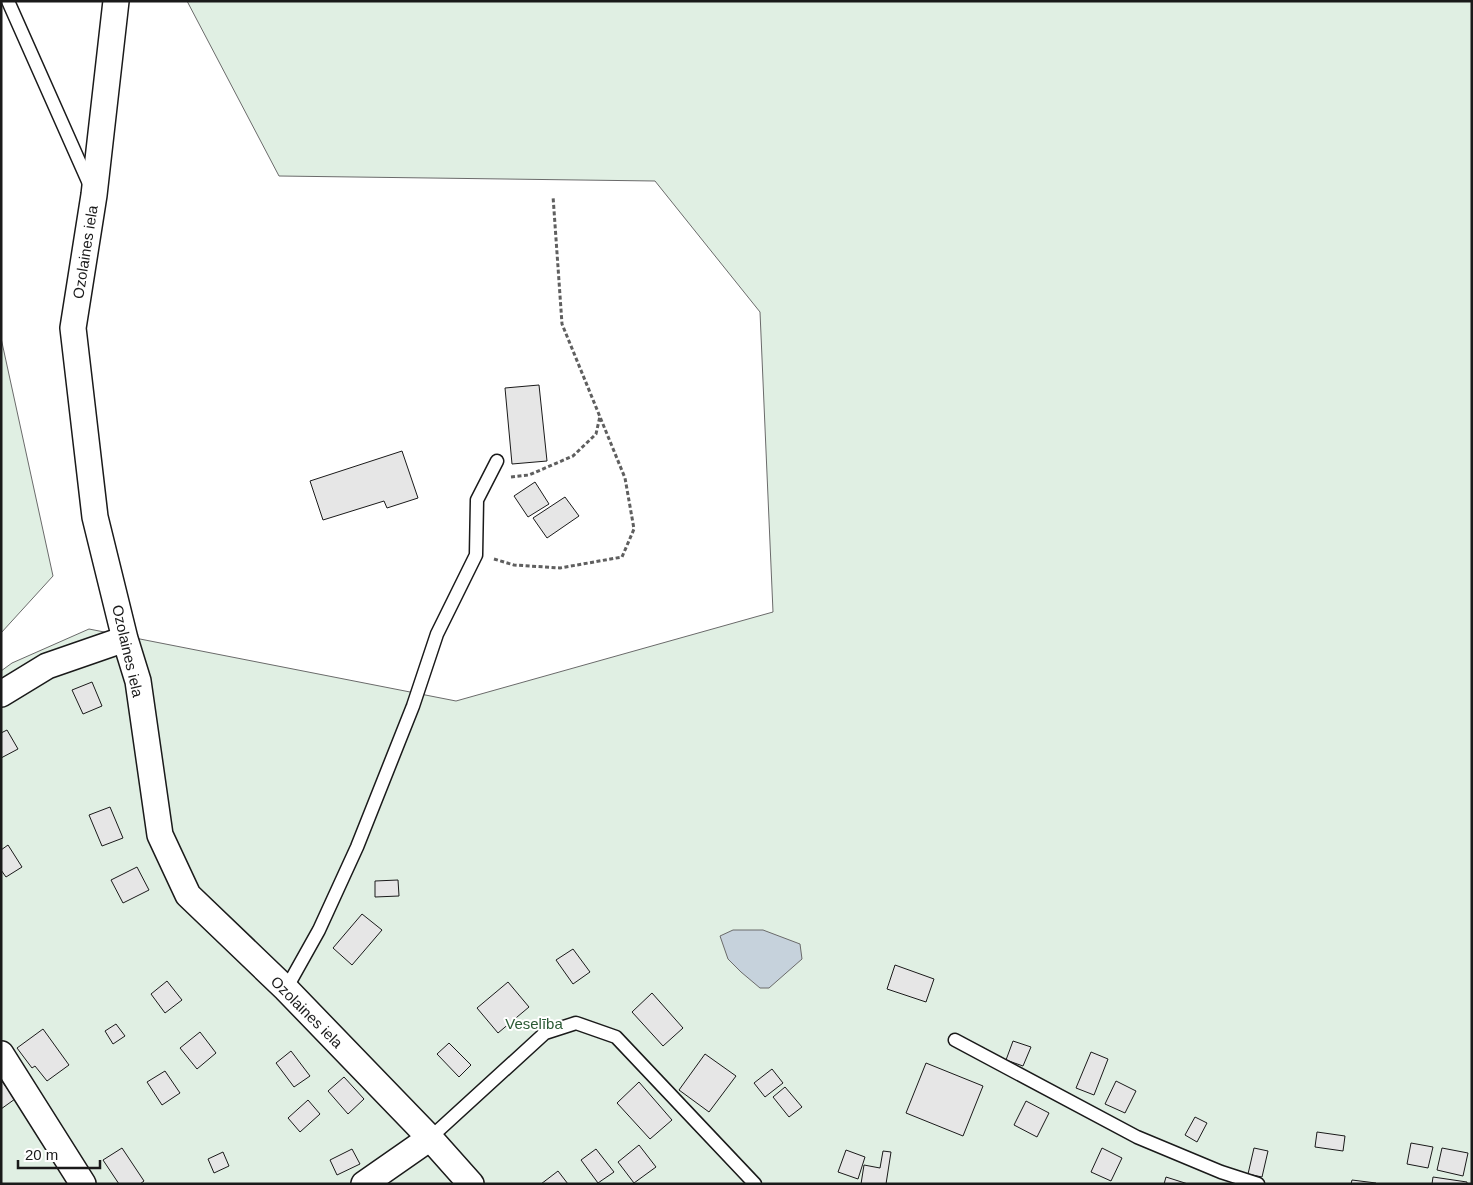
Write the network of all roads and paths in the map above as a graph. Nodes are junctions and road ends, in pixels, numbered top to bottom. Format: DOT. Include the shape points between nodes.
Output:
graph roads {
  1 [pos="8,1"];
  2 [pos="116,1"];
  3 [pos="94,195"];
  4 [pos="553,196"];
  5 [pos="600,415"];
  6 [pos="497,461"];
  7 [pos="487,480"];
  8 [pos="476,554"];
  9 [pos="125,638"];
  10 [pos="1,694"];
  11 [pos="286,989"];
  12 [pos="955,1040"];
  13 [pos="1,1054"];
  14 [pos="430,1138"];
  15 [pos="83,1184"];
  16 [pos="364,1184"];
  17 [pos="471,1184"];
  18 [pos="755,1184"];
  19 [pos="1258,1184"];
  1 -- 3 [label="lane"];
  2 -- 3 [label="street, Ozolaines iela"];
  3 -- 9 [label="street, Ozolaines iela" via="72,328 95,517"];
  4 -- 5 [label="path" via="562,324"];
  5 -- 7 [label="path" via="596,434 573,456 529,474"];
  5 -- 8 [label="path" via="626,478 634,529 622,557 560,568 514,565"];
  6 -- 7 [label="lane"];
  7 -- 8 [label="lane" via="477,500"];
  8 -- 11 [label="lane" via="436,634 413,706 357,847 319,930"];
  9 -- 10 [label="street" via="46,666"];
  9 -- 11 [label="street, Ozolaines iela" via="138,681 160,835 188,895"];
  11 -- 14 [label="street, Ozolaines iela"];
  12 -- 19 [label="lane" via="1138,1137"];
  13 -- 15 [label="street"];
  14 -- 16 [label="street"];
  14 -- 17 [label="street, Ozolaines iela"];
  14 -- 18 [label="lane" via="545,1033 576,1023 616,1037"];
}
